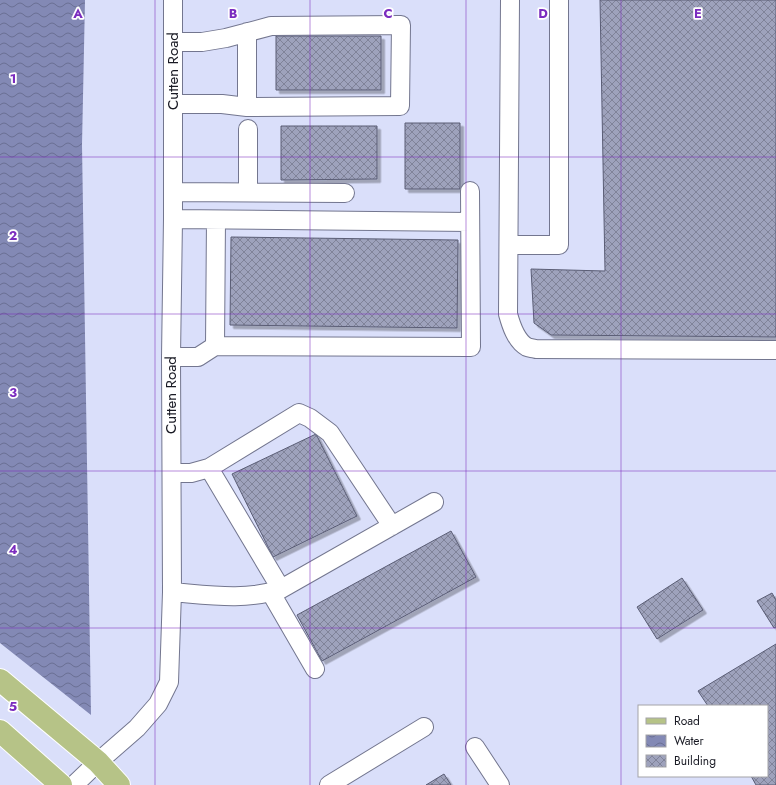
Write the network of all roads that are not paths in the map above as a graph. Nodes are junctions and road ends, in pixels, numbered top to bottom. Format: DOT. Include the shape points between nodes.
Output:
graph roads {
  1 [pos="173,0"];
  2 [pos="510,0"];
  3 [pos="559,0"];
  4 [pos="247,32"];
  5 [pos="173,42"];
  6 [pos="173,104"];
  7 [pos="247,106"];
  8 [pos="248,129"];
  9 [pos="470,191"];
  10 [pos="173,192"];
  11 [pos="248,192"];
  12 [pos="345,193"];
  13 [pos="173,219"];
  14 [pos="216,220"];
  15 [pos="470,222"];
  16 [pos="509,245"];
  17 [pos="215,346"];
  18 [pos="776,350"];
  19 [pos="171,357"];
  20 [pos="209,468"];
  21 [pos="172,473"];
  22 [pos="434,502"];
  23 [pos="392,526"];
  24 [pos="276,591"];
  25 [pos="172,592"];
  26 [pos="315,669"];
  27 [pos="0,680"];
  28 [pos="424,727"];
  29 [pos="0,731"];
  30 [pos="475,747"];
  31 [pos="98,762"];
  32 [pos="61,785"];
  33 [pos="74,785"];
  34 [pos="119,785"];
  35 [pos="329,785"];
  36 [pos="500,785"];
  1 -- 5 [label="street, Cutten Road"];
  2 -- 16 [label="street"];
  3 -- 16 [label="street" via="559,245"];
  4 -- 5 [label="street" via="202,42"];
  4 -- 7 [label="street"];
  4 -- 7 [label="street" via="271,26 401,25 400,106"];
  5 -- 6 [label="street, Cutten Road"];
  6 -- 7 [label="street"];
  6 -- 10 [label="street, Cutten Road"];
  8 -- 11 [label="street"];
  9 -- 15 [label="street"];
  10 -- 11 [label="street"];
  10 -- 13 [label="street, Cutten Road"];
  11 -- 12 [label="street"];
  13 -- 14 [label="street"];
  13 -- 19 [label="street, Cutten Road"];
  14 -- 15 [label="street"];
  14 -- 17 [label="street"];
  15 -- 17 [label="street" via="471,347"];
  16 -- 18 [label="street" via="508,314 512,327 526,347"];
  17 -- 19 [label="street" via="198,357"];
  19 -- 21 [label="street, Cutten Road"];
  20 -- 21 [label="street" via="191,473"];
  20 -- 23 [label="street" via="299,413 330,433"];
  20 -- 24 [label="street"];
  21 -- 25 [label="street, Cutten Road"];
  22 -- 23 [label="street"];
  23 -- 24 [label="street"];
  24 -- 25 [label="street" via="250,596"];
  24 -- 26 [label="street"];
  25 -- 31 [label="street, Cutten Road" via="169,682 158,704 137,728"];
  27 -- 31 [label="main road"];
  28 -- 35 [label="street"];
  29 -- 32 [label="main road"];
  30 -- 36 [label="street"];
  31 -- 33 [label="street, Cutten Road"];
  31 -- 34 [label="main road"];
}
